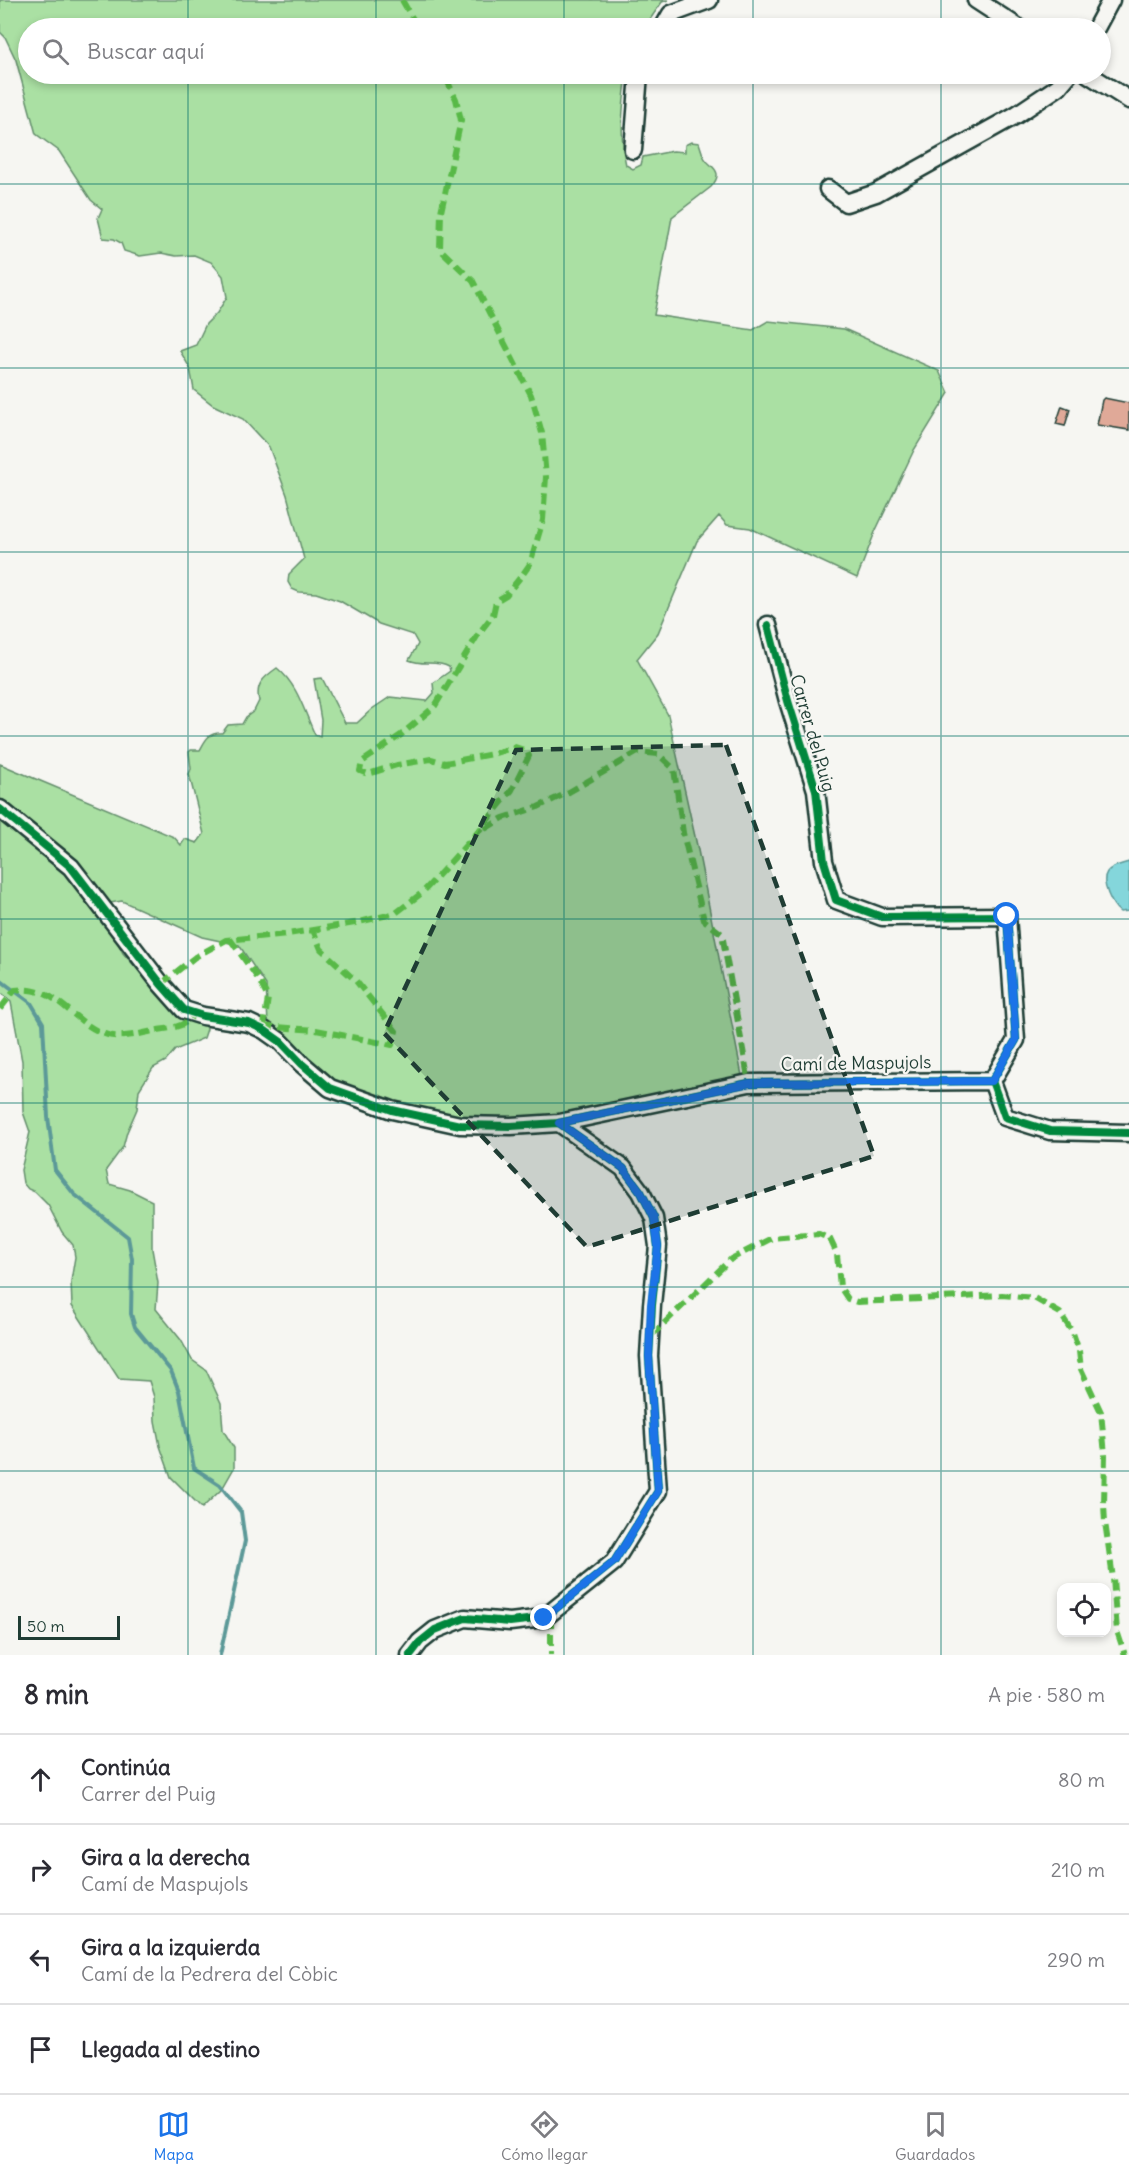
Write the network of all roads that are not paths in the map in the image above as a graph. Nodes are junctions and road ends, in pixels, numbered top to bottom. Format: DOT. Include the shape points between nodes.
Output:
graph roads {
  1 [pos="709,0"];
  2 [pos="976,0"];
  3 [pos="1111,0"];
  4 [pos="669,18"];
  5 [pos="1004,18"];
  6 [pos="1101,18"];
  7 [pos="638,84"];
  8 [pos="1061,84"];
  9 [pos="1104,84"];
  10 [pos="1129,100"];
  11 [pos="633,150"];
  12 [pos="828,189"];
  13 [pos="768,625"];
  14 [pos="0,809"];
  15 [pos="992,1081"];
  16 [pos="559,1123"];
  17 [pos="1129,1133"];
  18 [pos="410,1655"];
  1 -- 4 [label="street"];
  2 -- 5 [label="street"];
  3 -- 6 [label="street"];
  7 -- 11 [label="street"];
  8 -- 12 [label="street" via="1016,115 876,193 846,203"];
  9 -- 10 [label="street"];
  13 -- 15 [label="street, Carrer del Puig" via="816,790 824,861 836,900 882,917 1007,916 1016,1040"];
  14 -- 16 [label="street, Camí de Maspujols" via="71,867 184,1010 264,1029 330,1088 392,1110 460,1125"];
  15 -- 16 [label="street, Camí de Maspujols" via="750,1083"];
  15 -- 17 [label="street" via="1005,1117 1050,1131"];
  16 -- 18 [label="street" via="623,1168 654,1218 658,1246 649,1356 658,1491 614,1562 544,1618 510,1622 465,1618 435,1630"];
}
